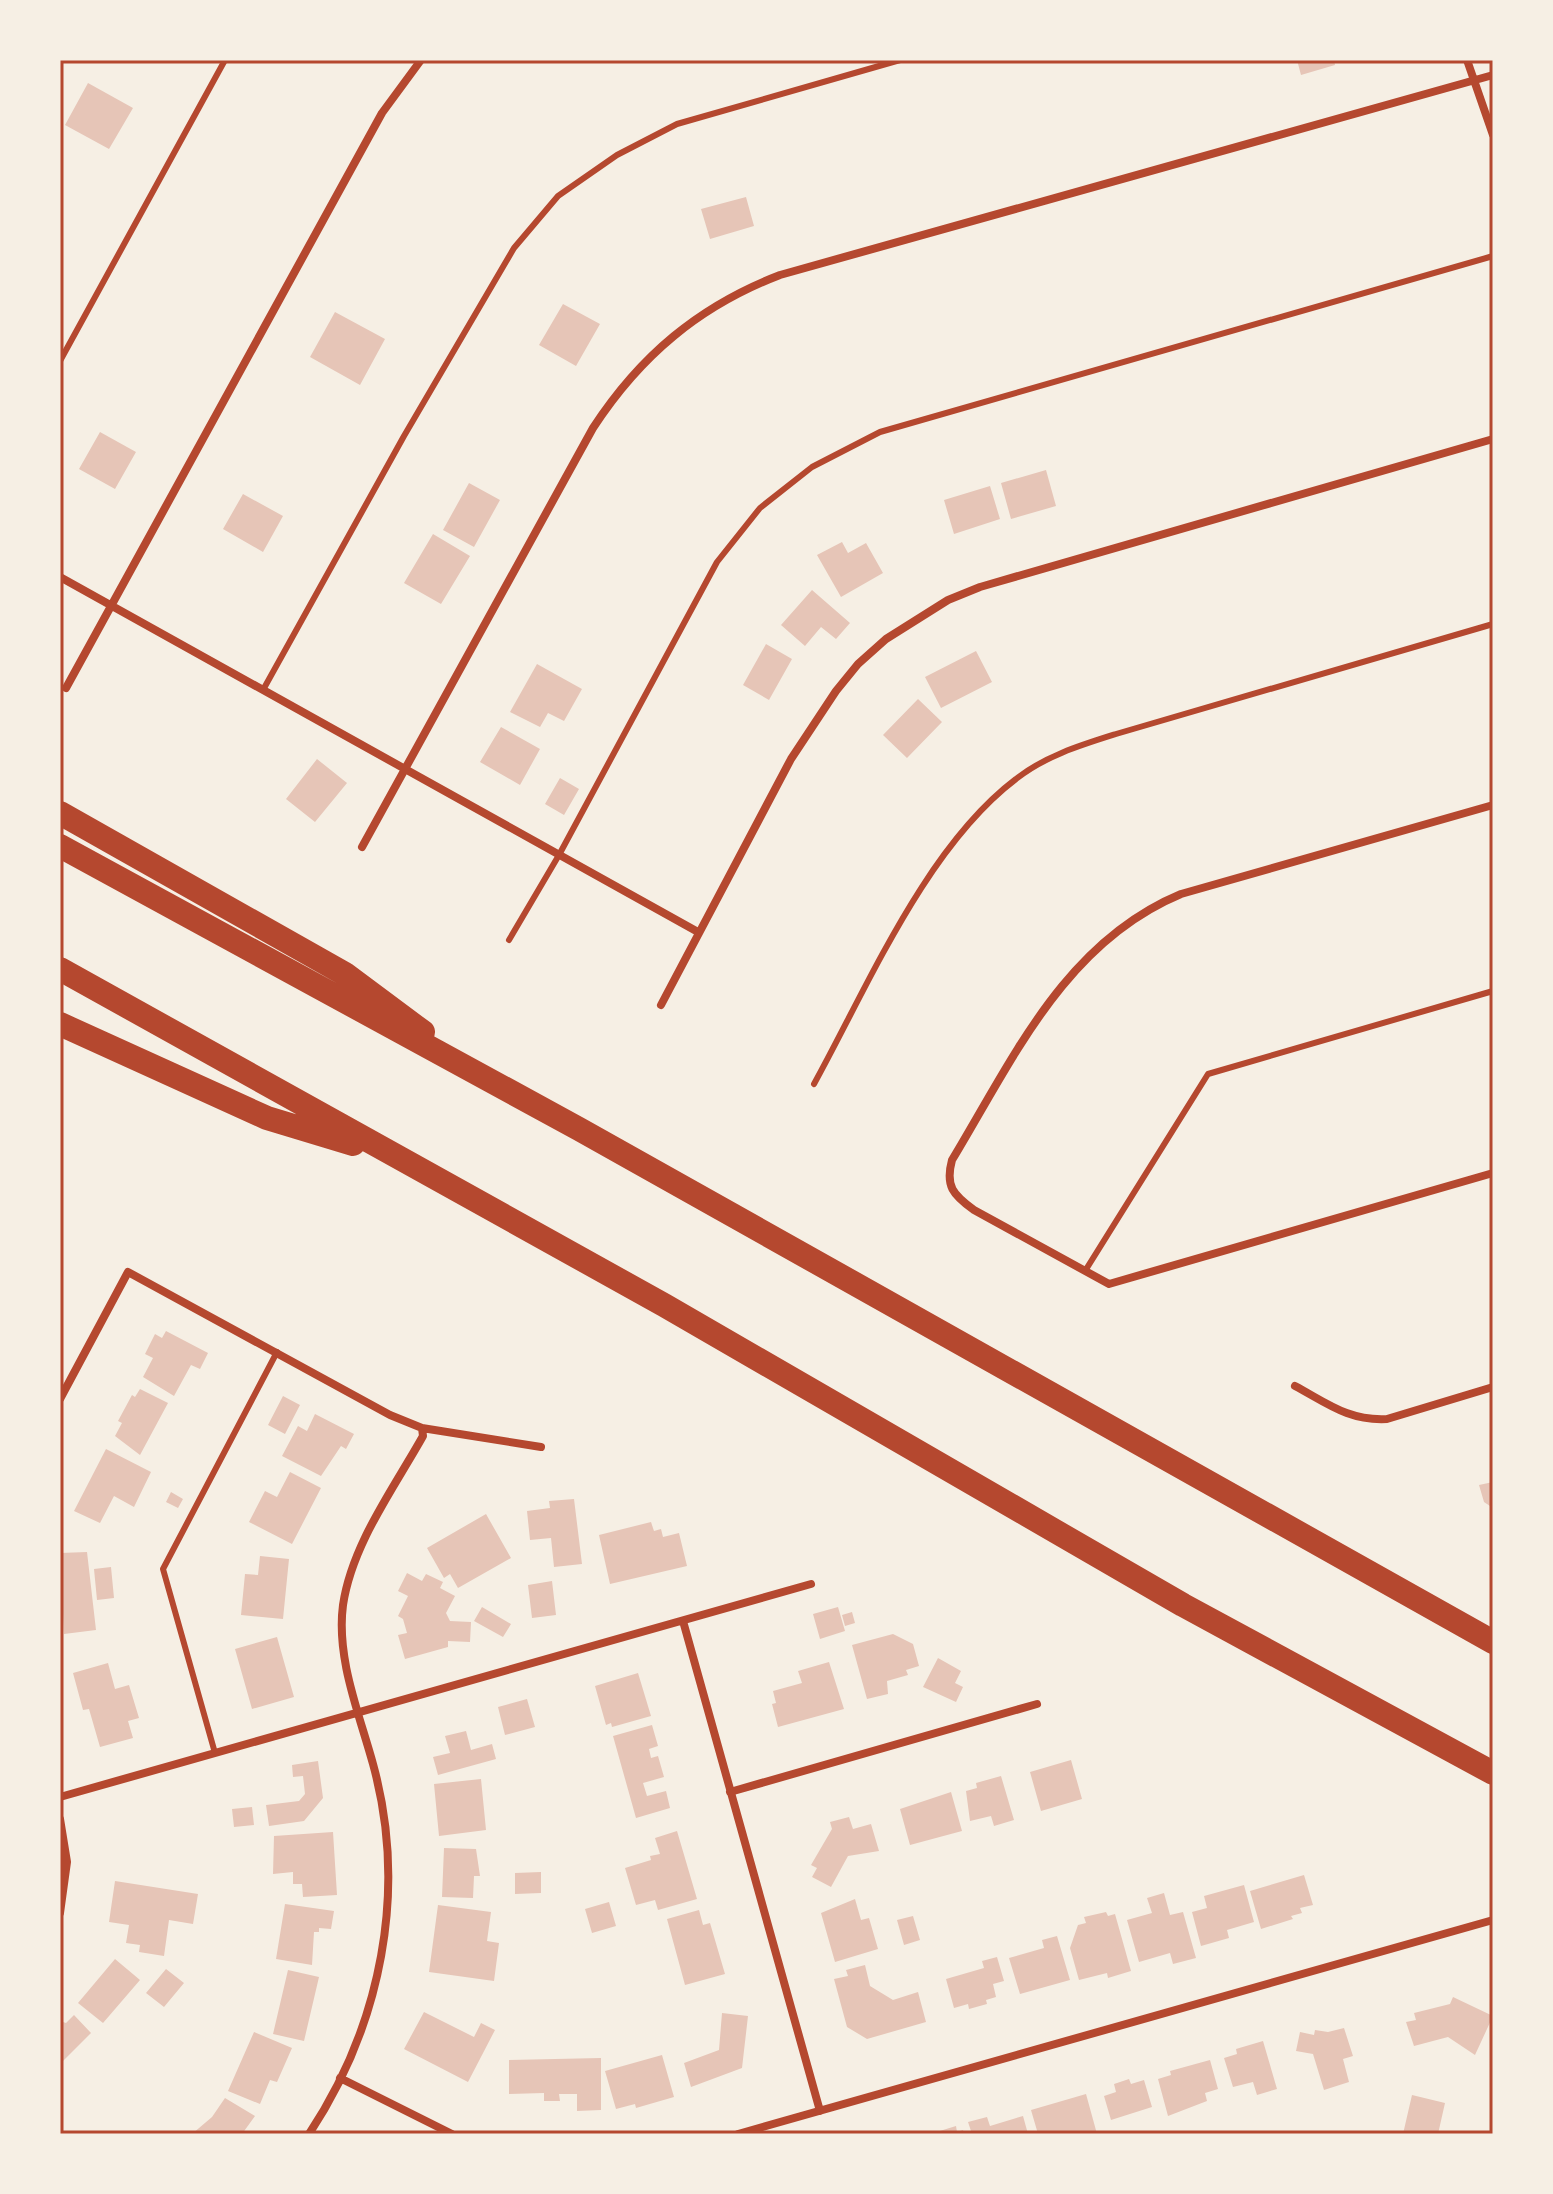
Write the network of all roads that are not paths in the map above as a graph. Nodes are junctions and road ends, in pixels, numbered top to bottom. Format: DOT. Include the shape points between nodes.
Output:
graph roads {
  1 [pos="225,60"];
  2 [pos="421,60"];
  3 [pos="900,60"];
  4 [pos="1467,60"];
  5 [pos="1493,75"];
  6 [pos="1473,80"];
  7 [pos="1493,135"];
  8 [pos="1493,256"];
  9 [pos="60,361"];
  10 [pos="1493,439"];
  11 [pos="60,577"];
  12 [pos="110,605"];
  13 [pos="1493,624"];
  14 [pos="66,688"];
  15 [pos="263,690"];
  16 [pos="403,768"];
  17 [pos="1493,805"];
  18 [pos="60,813"];
  19 [pos="60,846"];
  20 [pos="362,847"];
  21 [pos="559,855"];
  22 [pos="698,932"];
  23 [pos="509,940"];
  24 [pos="60,969"];
  25 [pos="1493,991"];
  26 [pos="661,1005"];
  27 [pos="60,1024"];
  28 [pos="814,1084"];
  29 [pos="498,1088"];
  30 [pos="396,1157"];
  31 [pos="1493,1173"];
  32 [pos="1085,1271"];
  33 [pos="277,1352"];
  34 [pos="1295,1386"];
  35 [pos="1493,1387"];
  36 [pos="60,1399"];
  37 [pos="422,1428"];
  38 [pos="541,1447"];
  39 [pos="1373,1572"];
  40 [pos="811,1584"];
  41 [pos="683,1621"];
  42 [pos="1493,1623"];
  43 [pos="1493,1642"];
  44 [pos="1037,1704"];
  45 [pos="358,1712"];
  46 [pos="215,1753"];
  47 [pos="1493,1773"];
  48 [pos="730,1792"];
  49 [pos="60,1797"];
  50 [pos="60,1819"];
  51 [pos="60,1913"];
  52 [pos="1493,1920"];
  53 [pos="340,2078"];
  54 [pos="820,2111"];
  55 [pos="309,2134"];
  56 [pos="452,2134"];
  57 [pos="738,2134"];
  1 -- 9 [label="lane"];
  2 -- 12 [label="street" via="382,113"];
  3 -- 15 [label="lane" via="677,124 617,155 558,196 514,248"];
  4 -- 6 [label="street"];
  5 -- 6 [label="street"];
  6 -- 7 [label="street"];
  6 -- 16 [label="street" via="780,275 720,301 644,361 593,428"];
  8 -- 21 [label="lane" via="880,432 812,467 760,508 717,562"];
  10 -- 22 [label="street" via="1007,579 916,618 858,664 836,691 791,759"];
  11 -- 12 [label="street"];
  12 -- 14 [label="street"];
  12 -- 15 [label="street"];
  13 -- 28 [label="lane" via="1116,734 1064,751 1017,778 970,819 931,872"];
  15 -- 16 [label="street"];
  16 -- 20 [label="street"];
  16 -- 21 [label="street"];
  17 -- 32 [label="street" via="1181,894 1140,914 1078,965 1049,999 948,1174 956,1197"];
  18 -- 29 [label="highway" via="345,974"];
  19 -- 29 [label="highway"];
  21 -- 22 [label="street"];
  21 -- 23 [label="lane"];
  22 -- 26 [label="street"];
  24 -- 30 [label="highway"];
  25 -- 32 [label="lane" via="1208,1074"];
  27 -- 30 [label="highway" via="267,1118"];
  29 -- 39 [label="highway"];
  30 -- 47 [label="highway" via="664,1305 1076,1545"];
  31 -- 32 [label="street" via="1109,1284"];
  33 -- 36 [label="street" via="128,1272"];
  33 -- 37 [label="street"];
  33 -- 46 [label="lane" via="163,1569"];
  34 -- 35 [label="street" via="1354,1418 1369,1420"];
  37 -- 38 [label="street"];
  37 -- 45 [label="street" via="423,1436 357,1556 346,1591 343,1646"];
  39 -- 42 [label="highway"];
  39 -- 43 [label="highway"];
  40 -- 41 [label="street"];
  41 -- 45 [label="street"];
  41 -- 48 [label="street"];
  44 -- 48 [label="street"];
  45 -- 46 [label="street"];
  45 -- 53 [label="street" via="383,1801 388,1905 384,1956"];
  46 -- 49 [label="street"];
  48 -- 54 [label="street"];
  50 -- 51 [label="street" via="67,1862"];
  52 -- 54 [label="street"];
  53 -- 55 [label="street"];
  53 -- 56 [label="street"];
  54 -- 57 [label="street"];
}
